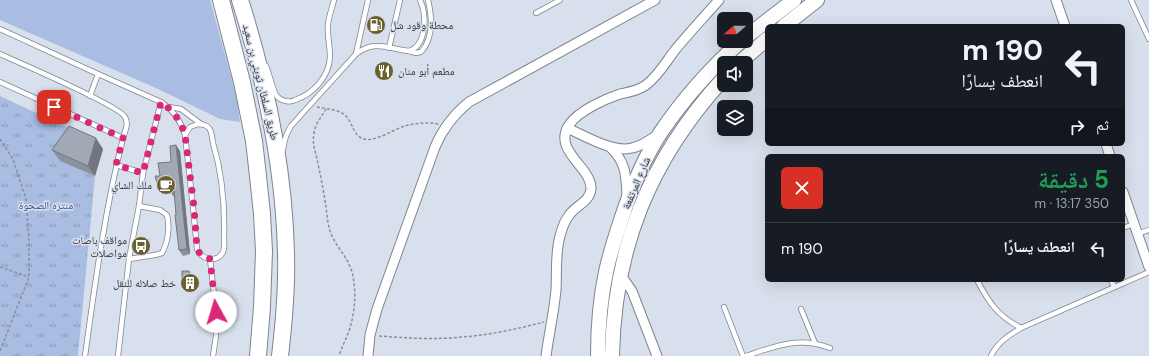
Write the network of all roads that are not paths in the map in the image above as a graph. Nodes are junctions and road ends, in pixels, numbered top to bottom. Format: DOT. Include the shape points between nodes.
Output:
graph roads {
  1 [pos="221,0"];
  2 [pos="334,0"];
  3 [pos="368,0"];
  4 [pos="400,0"];
  5 [pos="420,0"];
  6 [pos="428,0"];
  7 [pos="560,0"];
  8 [pos="655,0"];
  9 [pos="719,0"];
  10 [pos="794,0"];
  11 [pos="817,0"];
  12 [pos="1056,0"];
  13 [pos="1131,0"];
  14 [pos="240,1"];
  15 [pos="536,13"];
  16 [pos="787,24"];
  17 [pos="1064,24"];
  18 [pos="0,29"];
  19 [pos="753,32"];
  20 [pos="256,35"];
  21 [pos="1149,39"];
  22 [pos="765,41"];
  23 [pos="388,48"];
  24 [pos="734,48"];
  25 [pos="409,52"];
  26 [pos="0,54"];
  27 [pos="356,54"];
  28 [pos="747,56"];
  29 [pos="264,60"];
  30 [pos="98,74"];
  31 [pos="0,82"];
  32 [pos="717,86"];
  33 [pos="90,96"];
  34 [pos="161,102"];
  35 [pos="169,107"];
  36 [pos="201,124"];
  37 [pos="567,128"];
  38 [pos="660,133"];
  39 [pos="185,135"];
  40 [pos="123,138"];
  41 [pos="610,147"];
  42 [pos="284,157"];
  43 [pos="116,165"];
  44 [pos="143,173"];
  45 [pos="628,198"];
  46 [pos="1125,198"];
  47 [pos="139,206"];
  48 [pos="1134,224"];
  49 [pos="1125,226"];
  50 [pos="290,230"];
  51 [pos="1149,230"];
  52 [pos="1138,234"];
  53 [pos="286,252"];
  54 [pos="129,259"];
  55 [pos="210,259"];
  56 [pos="1149,267"];
  57 [pos="1149,272"];
  58 [pos="620,274"];
  59 [pos="978,282"];
  60 [pos="1112,282"];
  61 [pos="1114,287"];
  62 [pos="724,307"];
  63 [pos="801,309"];
  64 [pos="1021,328"];
  65 [pos="815,343"];
  66 [pos="830,348"];
  67 [pos="85,356"];
  68 [pos="118,356"];
  69 [pos="213,356"];
  70 [pos="258,356"];
  71 [pos="280,356"];
  72 [pos="368,356"];
  73 [pos="546,356"];
  74 [pos="598,356"];
  75 [pos="612,356"];
  76 [pos="657,356"];
  77 [pos="744,356"];
  78 [pos="991,356"];
  1 -- 70 [label="highway, طريق السلطان ثويني بن سعيد" via="254,141 262,214 264,250"];
  2 -- 29 [label="lane" via="328,24 328,68 316,87 296,100 282,100 276,95"];
  3 -- 27 [label="lane"];
  4 -- 23 [label="lane"];
  5 -- 25 [label="lane" via="424,10 423,33 418,45"];
  6 -- 25 [label="lane" via="431,15 428,40 422,52"];
  7 -- 15 [label="lane"];
  8 -- 72 [label="street" via="468,102 446,125 435,147 377,309"];
  9 -- 37 [label="street" via="651,81 639,89 593,106 573,120"];
  10 -- 19 [label="main road"];
  11 -- 16 [label="main road"];
  12 -- 17 [label="street"];
  13 -- 21 [label="lane"];
  14 -- 20 [label="lane"];
  14 -- 53 [label="highway, طريق السلطان ثويني بن سعيد" via="274,128"];
  18 -- 30 [label="lane"];
  22 -- 28 [label="main road"];
  23 -- 25 [label="lane"];
  23 -- 27 [label="lane" via="374,46"];
  24 -- 38 [label="main road, شارع المرتفعة" via="705,76"];
  26 -- 33 [label="lane"];
  27 -- 42 [label="lane" via="286,133"];
  30 -- 33 [label="lane"];
  30 -- 34 [label="lane"];
  31 -- 40 [label="lane"];
  32 -- 58 [label="main road, شارع المرتفعة" via="680,132 654,175 630,234"];
  33 -- 40 [label="lane" via="123,114 127,122"];
  34 -- 35 [label="lane"];
  34 -- 44 [label="lane"];
  35 -- 36 [label="lane" via="181,109"];
  35 -- 39 [label="lane" via="179,120"];
  36 -- 39 [label="lane" via="190,127"];
  36 -- 55 [label="lane" via="210,130 221,180 224,209 224,250 217,258"];
  37 -- 41 [label="street"];
  37 -- 73 [label="street" via="567,147 591,187 586,200 574,209 566,220 560,235 556,253 556,287"];
  38 -- 41 [label="street" via="632,149"];
  38 -- 45 [label="main road, شارع المرتفعة"];
  39 -- 55 [label="lane" via="197,249 201,255"];
  40 -- 43 [label="lane"];
  41 -- 45 [label="street" via="623,164"];
  43 -- 44 [label="lane"];
  43 -- 67 [label="lane" via="102,232"];
  44 -- 47 [label="lane"];
  45 -- 74 [label="main road, شارع المرتفعة" via="606,272"];
  46 -- 48 [label="street"];
  47 -- 54 [label="lane"];
  47 -- 54 [label="lane" via="160,210 167,215 167,238 162,253"];
  48 -- 49 [label="lane"];
  48 -- 52 [label="street"];
  50 -- 53 [label="lane"];
  51 -- 52 [label="lane"];
  52 -- 56 [label="street"];
  53 -- 71 [label="highway, طريق السلطان ثويني بن سعيد"];
  54 -- 68 [label="lane"];
  55 -- 69 [label="lane" via="216,312"];
  57 -- 61 [label="lane"];
  58 -- 75 [label="main road, شارع المرتفعة" via="614,314"];
  58 -- 76 [label="street" via="632,291"];
  59 -- 64 [label="lane" via="996,310"];
  60 -- 61 [label="lane"];
  61 -- 64 [label="lane"];
  62 -- 77 [label="lane"];
  63 -- 65 [label="lane"];
  64 -- 78 [label="lane" via="1002,340"];
  65 -- 66 [label="lane"];
  65 -- 77 [label="lane" via="786,343"];
}
